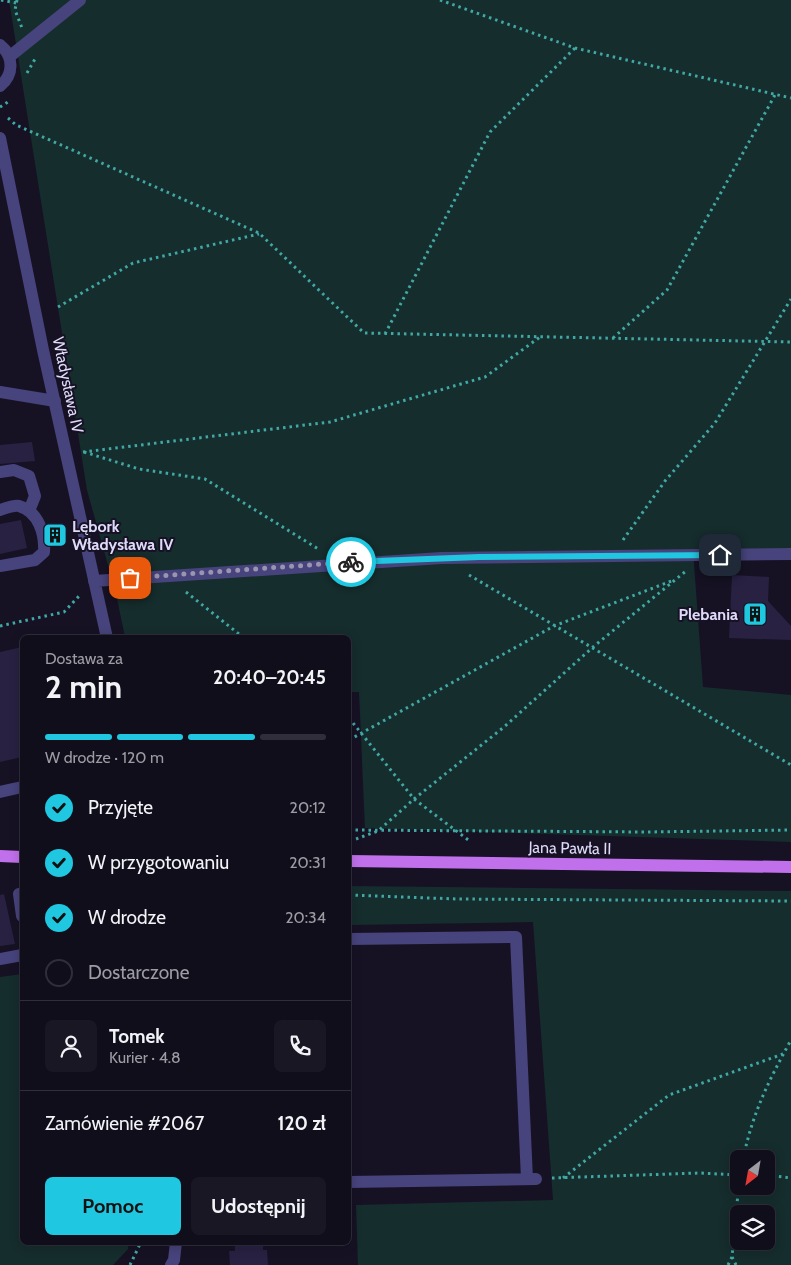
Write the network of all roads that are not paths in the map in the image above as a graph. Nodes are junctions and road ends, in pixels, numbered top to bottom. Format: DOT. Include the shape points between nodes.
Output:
graph roads {
  1 [pos="80,0"];
  2 [pos="0,45"];
  3 [pos="9,57"];
  4 [pos="0,86"];
  5 [pos="0,138"];
  6 [pos="0,392"];
  7 [pos="54,402"];
  8 [pos="0,472"];
  9 [pos="0,510"];
  10 [pos="29,511"];
  11 [pos="791,554"];
  12 [pos="0,566"];
  13 [pos="94,581"];
  14 [pos="106,635"];
  15 [pos="20,787"];
  16 [pos="0,792"];
  17 [pos="0,856"];
  18 [pos="20,857"];
  19 [pos="351,861"];
  20 [pos="791,867"];
  21 [pos="19,894"];
  22 [pos="20,901"];
  23 [pos="351,939"];
  24 [pos="20,956"];
  25 [pos="0,959"];
  26 [pos="351,1182"];
  27 [pos="176,1245"];
  28 [pos="171,1265"];
  1 -- 3 [label="street"];
  2 -- 3 [label="street"];
  3 -- 4 [label="street" via="10,71"];
  5 -- 7 [label="street, Władysława IV"];
  6 -- 7 [label="street"];
  7 -- 13 [label="street, Władysława IV"];
  8 -- 10 [label="street" via="14,470 29,476 35,496"];
  9 -- 10 [label="street" via="18,506"];
  10 -- 12 [label="street" via="41,525 44,552 35,560"];
  11 -- 13 [label="street" via="441,558"];
  13 -- 14 [label="street, Władysława IV"];
  15 -- 16 [label="street"];
  17 -- 18 [label="main road"];
  19 -- 20 [label="main road, Jana Pawła II"];
  21 -- 22 [label="street"];
  23 -- 26 [label="street" via="516,937 532,1179"];
  24 -- 25 [label="street"];
  27 -- 28 [label="street"];
}
